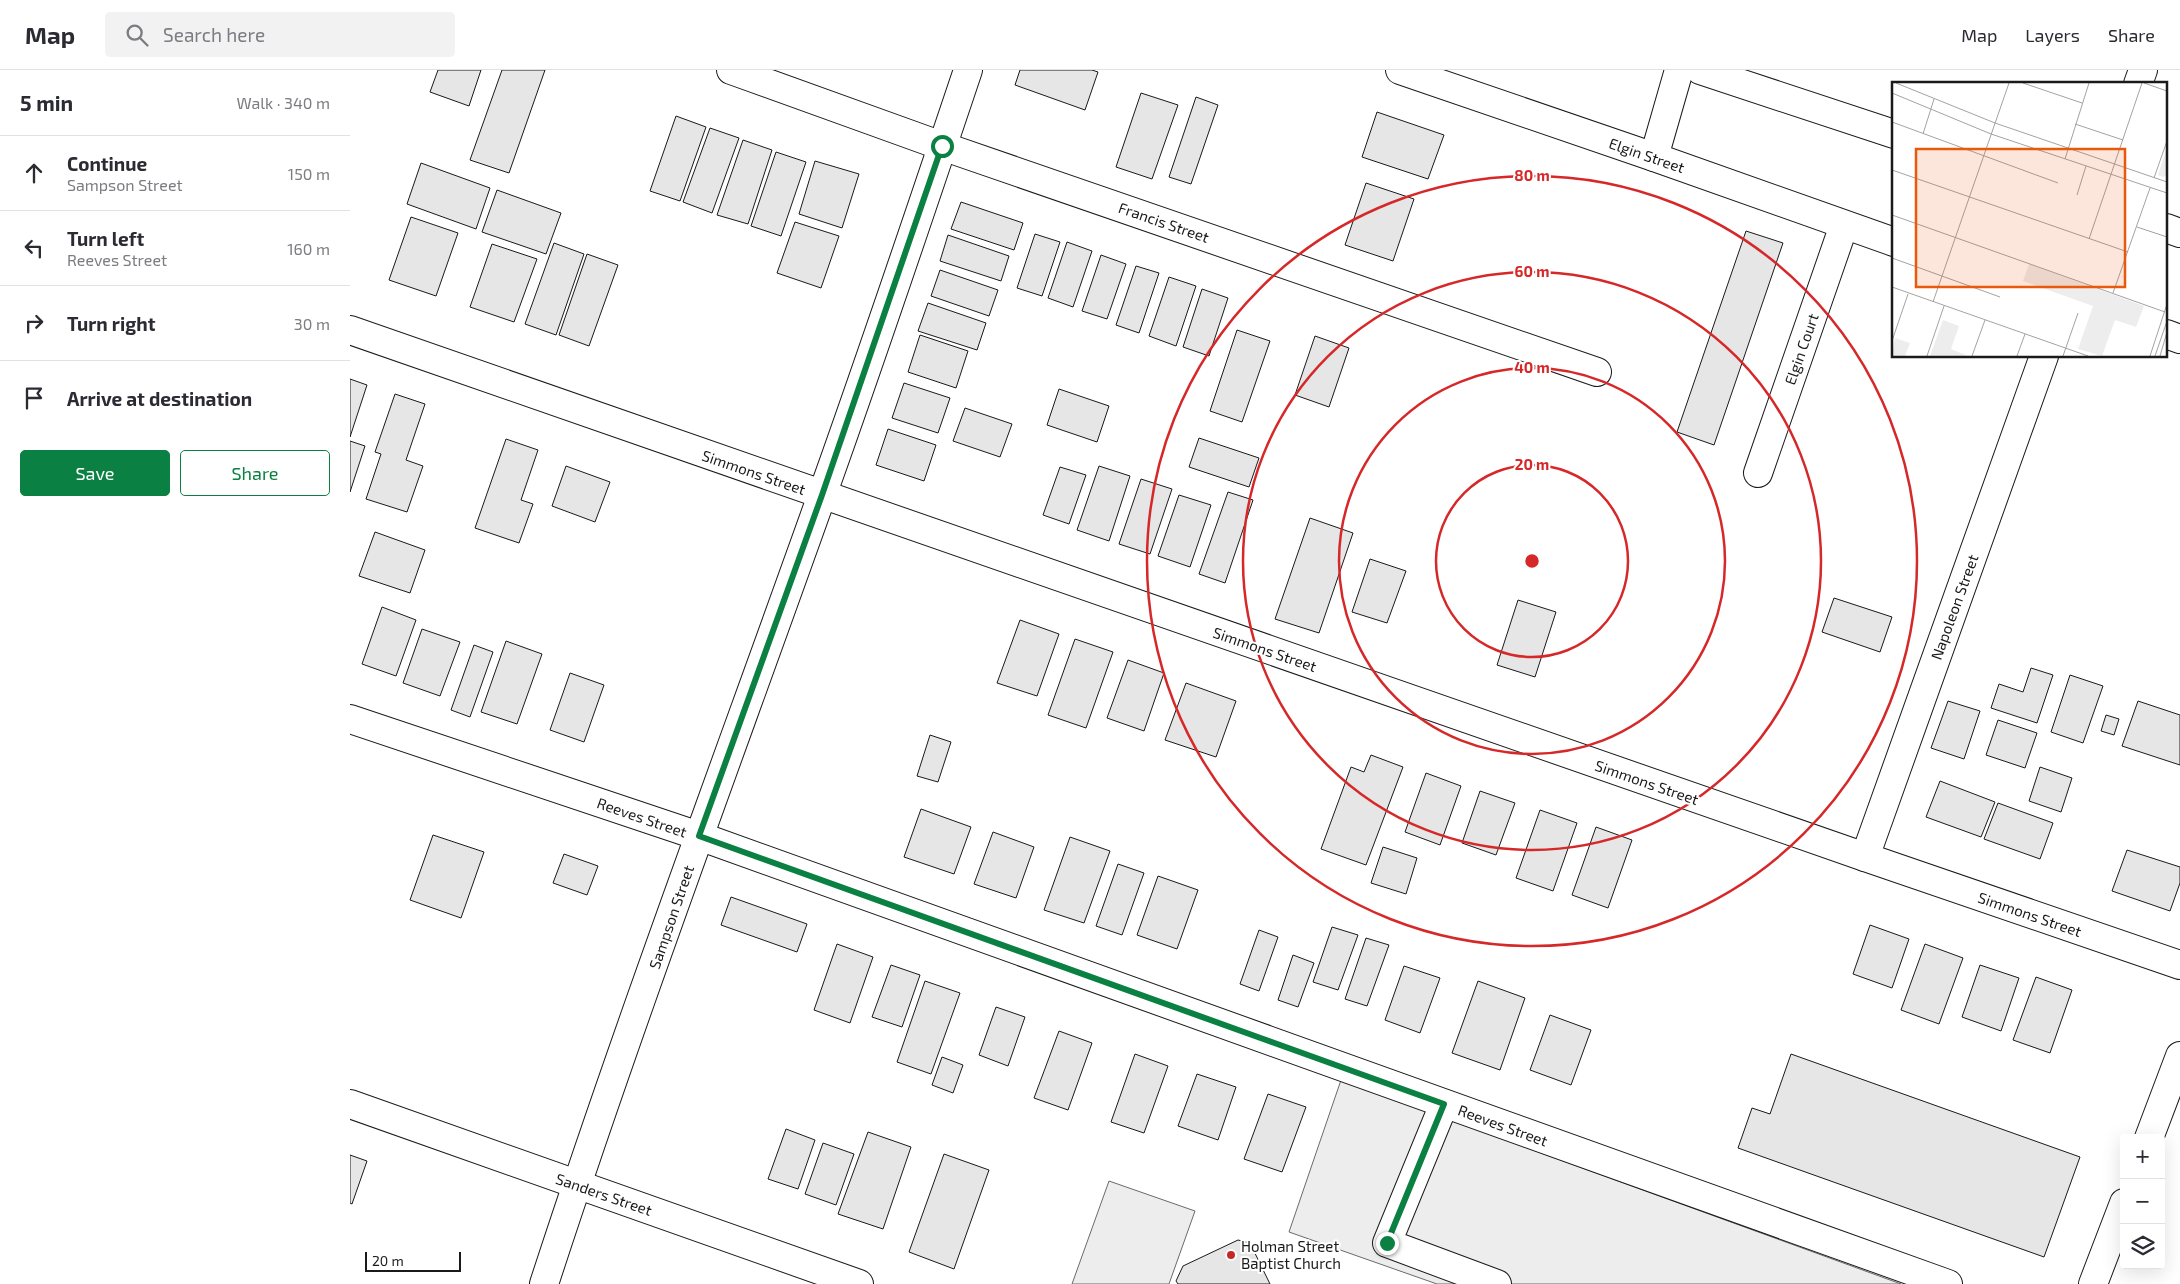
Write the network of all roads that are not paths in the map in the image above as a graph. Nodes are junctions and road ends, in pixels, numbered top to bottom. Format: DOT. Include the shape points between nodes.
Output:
graph roads {
  1 [pos="731,70"];
  2 [pos="968,70"];
  3 [pos="1400,70"];
  4 [pos="1679,70"];
  5 [pos="1700,70"];
  6 [pos="2143,70"];
  7 [pos="2139,82"];
  8 [pos="1892,133"];
  9 [pos="942,146"];
  10 [pos="1654,156"];
  11 [pos="1844,225"];
  12 [pos="2168,229"];
  13 [pos="2180,233"];
  14 [pos="1892,241"];
  15 [pos="350,330"];
  16 [pos="2168,335"];
  17 [pos="2180,339"];
  18 [pos="2043,358"];
  19 [pos="1597,372"];
  20 [pos="1758,473"];
  21 [pos="822,495"];
  22 [pos="350,718"];
  23 [pos="699,836"];
  24 [pos="1865,857"];
  25 [pos="2180,965"];
  26 [pos="2180,1056"];
  27 [pos="350,1104"];
  28 [pos="1444,1104"];
  29 [pos="2151,1134"];
  30 [pos="577,1185"];
  31 [pos="2120,1213"];
  32 [pos="544,1284"];
  33 [pos="859,1284"];
  34 [pos="1497,1284"];
  35 [pos="1948,1284"];
  36 [pos="2093,1284"];
  1 -- 9 [label="street, Francis Street"];
  2 -- 9 [label="street, Sampson Street"];
  3 -- 10 [label="street, Elgin Street"];
  4 -- 10 [label="street"];
  5 -- 8 [label="street"];
  6 -- 7 [label="street"];
  9 -- 19 [label="street, Francis Street"];
  9 -- 21 [label="street, Sampson Street"];
  10 -- 11 [label="street, Elgin Street"];
  11 -- 14 [label="street, Elgin Street"];
  11 -- 20 [label="street, Elgin Court"];
  12 -- 13 [label="street"];
  15 -- 21 [label="street, Simmons Street"];
  16 -- 17 [label="street"];
  18 -- 24 [label="street, Napoleon Street"];
  21 -- 23 [label="street, Sampson Street"];
  21 -- 24 [label="street, Simmons Street"];
  22 -- 23 [label="street, Reeves Street"];
  23 -- 28 [label="street, Reeves Street"];
  23 -- 30 [label="street, Sampson Street"];
  24 -- 25 [label="street, Simmons Street"];
  26 -- 29 [label="street"];
  27 -- 30 [label="street, Sanders Street"];
  28 -- 34 [label="street" via="1387,1243"];
  28 -- 35 [label="street, Reeves Street"];
  30 -- 32 [label="street, Sampson Street"];
  30 -- 33 [label="street, Sanders Street"];
  31 -- 36 [label="street"];
}
